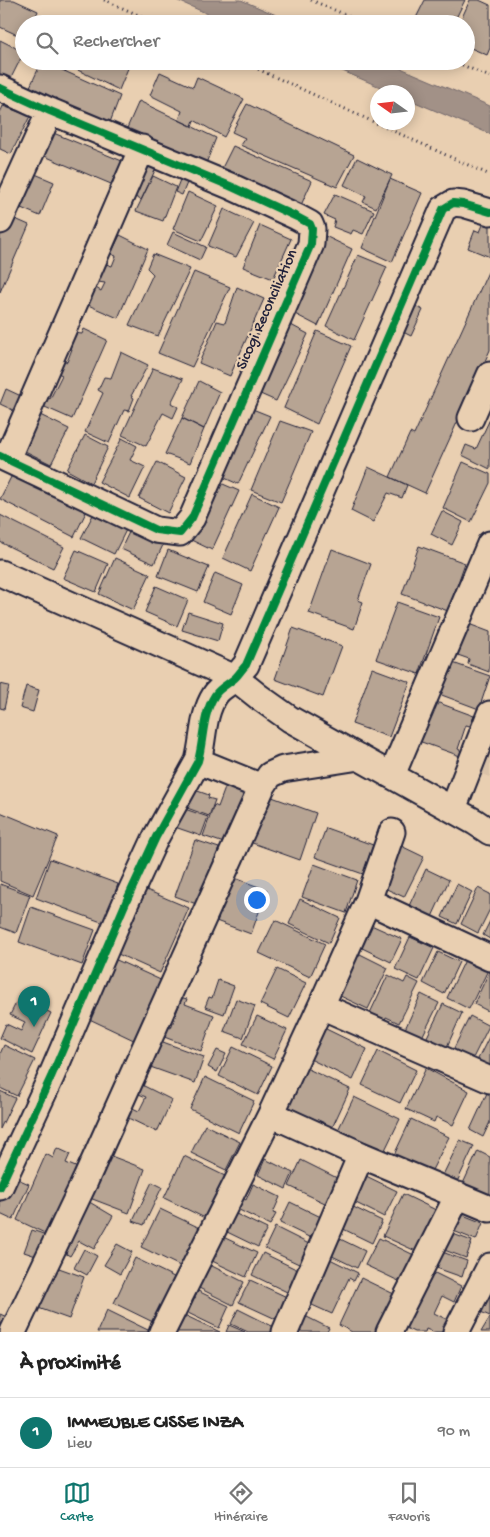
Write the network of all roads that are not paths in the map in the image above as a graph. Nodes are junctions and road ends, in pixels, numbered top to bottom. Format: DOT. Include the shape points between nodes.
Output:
graph roads {
  1 [pos="0,88"];
  2 [pos="50,110"];
  3 [pos="142,148"];
  4 [pos="490,212"];
  5 [pos="0,221"];
  6 [pos="490,375"];
  7 [pos="471,418"];
  8 [pos="3,457"];
  9 [pos="490,544"];
  10 [pos="0,573"];
  11 [pos="235,678"];
  12 [pos="490,714"];
  13 [pos="359,757"];
  14 [pos="198,760"];
  15 [pos="392,775"];
  16 [pos="262,787"];
  17 [pos="453,809"];
  18 [pos="392,832"];
  19 [pos="490,832"];
  20 [pos="368,901"];
  21 [pos="490,958"];
  22 [pos="321,1006"];
  23 [pos="490,1080"];
  24 [pos="270,1114"];
  25 [pos="361,1155"];
  26 [pos="0,1187"];
  27 [pos="458,1194"];
  28 [pos="490,1209"];
  29 [pos="490,1266"];
  30 [pos="13,1332"];
  31 [pos="162,1332"];
  32 [pos="285,1332"];
  33 [pos="389,1332"];
  34 [pos="456,1332"];
  1 -- 2 [label="street, Sicogi Reconciliation"];
  2 -- 3 [label="street, Sicogi Reconciliation"];
  2 -- 5 [label="street"];
  3 -- 8 [label="street"];
  3 -- 8 [label="street, Sicogi Reconciliation" via="297,217 312,228 311,244 192,518 180,533 156,530"];
  4 -- 11 [label="street" via="463,204 443,209 246,664"];
  6 -- 7 [label="street"];
  9 -- 15 [label="street"];
  10 -- 11 [label="street"];
  11 -- 13 [label="street" via="290,719"];
  11 -- 14 [label="street" via="215,695 207,711"];
  12 -- 17 [label="street"];
  13 -- 15 [label="street"];
  13 -- 16 [label="street" via="283,769 270,775"];
  14 -- 16 [label="street"];
  14 -- 26 [label="street" via="156,837"];
  15 -- 17 [label="street"];
  16 -- 30 [label="street" via="98,1152"];
  17 -- 19 [label="street"];
  18 -- 20 [label="street"];
  20 -- 21 [label="street"];
  20 -- 22 [label="street"];
  22 -- 23 [label="street"];
  22 -- 24 [label="street"];
  24 -- 25 [label="street"];
  24 -- 31 [label="street"];
  25 -- 27 [label="street"];
  25 -- 32 [label="street"];
  27 -- 28 [label="street"];
  27 -- 33 [label="street"];
  29 -- 34 [label="street"];
}
